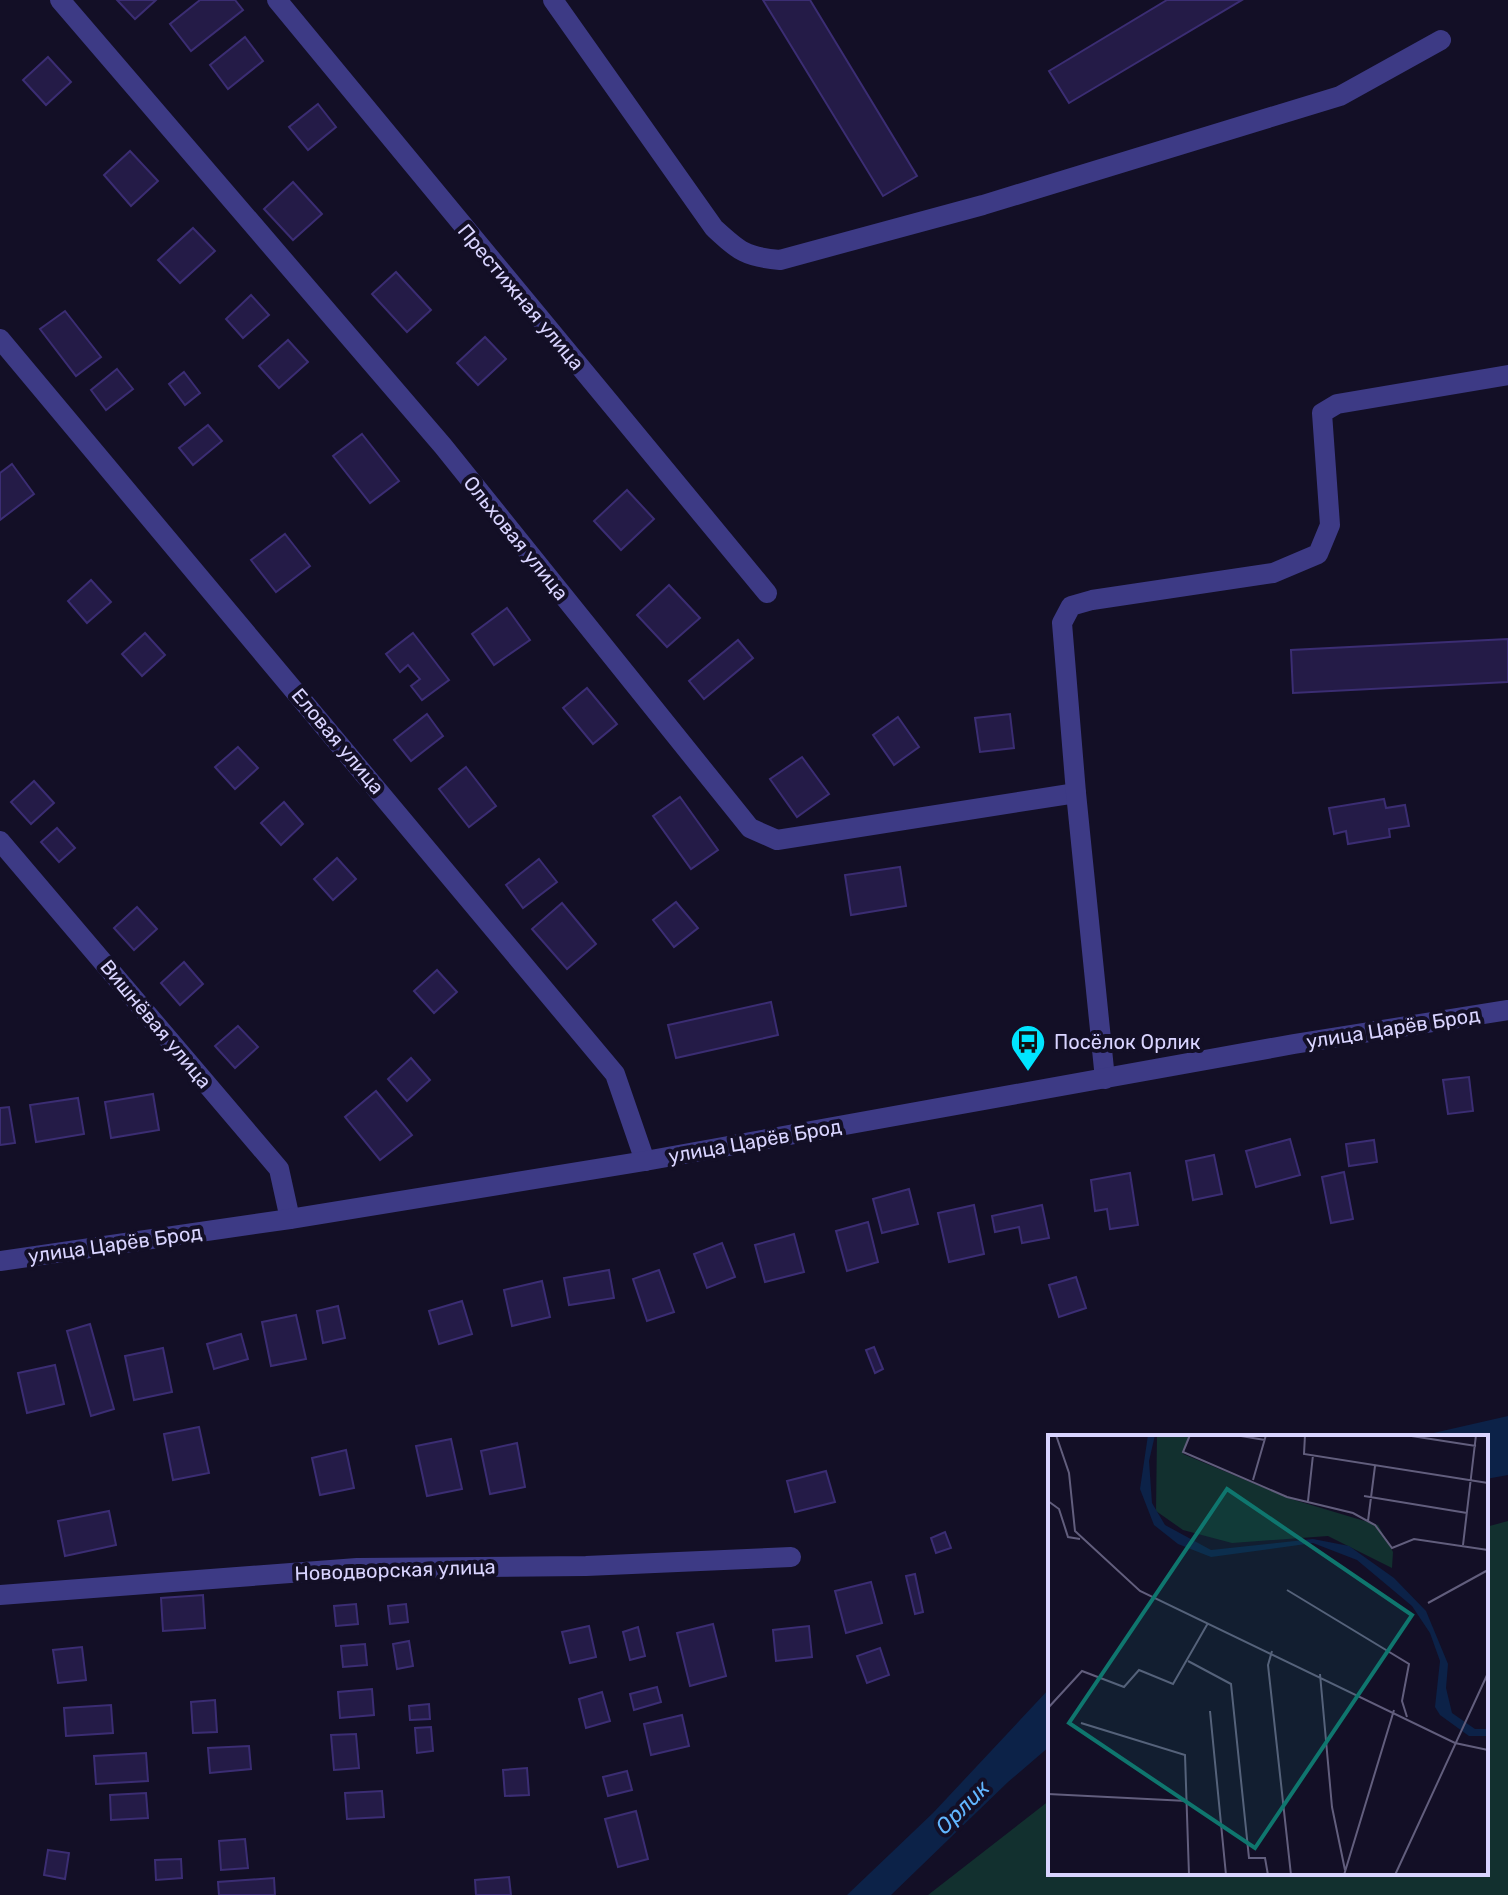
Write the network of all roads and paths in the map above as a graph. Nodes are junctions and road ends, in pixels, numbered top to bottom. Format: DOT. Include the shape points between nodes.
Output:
graph roads {
  1 [pos="60,0"];
  2 [pos="277,0"];
  3 [pos="561,3"];
  4 [pos="1441,40"];
  5 [pos="0,339"];
  6 [pos="1508,375"];
  7 [pos="767,593"];
  8 [pos="1076,793"];
  9 [pos="0,841"];
  10 [pos="1508,1010"];
  11 [pos="1105,1079"];
  12 [pos="645,1161"];
  13 [pos="290,1219"];
  14 [pos="0,1261"];
  15 [pos="791,1557"];
  16 [pos="0,1595"];
  1 -- 8 [label="street, Ольховая улица" via="443,446 750,828 777,840"];
  2 -- 7 [label="street, Престижная улица"];
  3 -- 4 [label="street" via="714,228 740,252 780,260 983,205 1340,96"];
  5 -- 12 [label="street, Еловая улица" via="615,1074"];
  6 -- 8 [label="street" via="1337,404 1322,413 1330,525 1318,554 1273,573 1071,606 1062,623"];
  8 -- 11 [label="street"];
  9 -- 13 [label="street, Вишнёвая улица" via="279,1169"];
  10 -- 11 [label="street, улица Царёв Брод"];
  11 -- 12 [label="street, улица Царёв Брод"];
  12 -- 13 [label="street, улица Царёв Брод"];
  13 -- 14 [label="street, улица Царёв Брод"];
  15 -- 16 [label="street, Новодворская улица" via="357,1568"];
}
